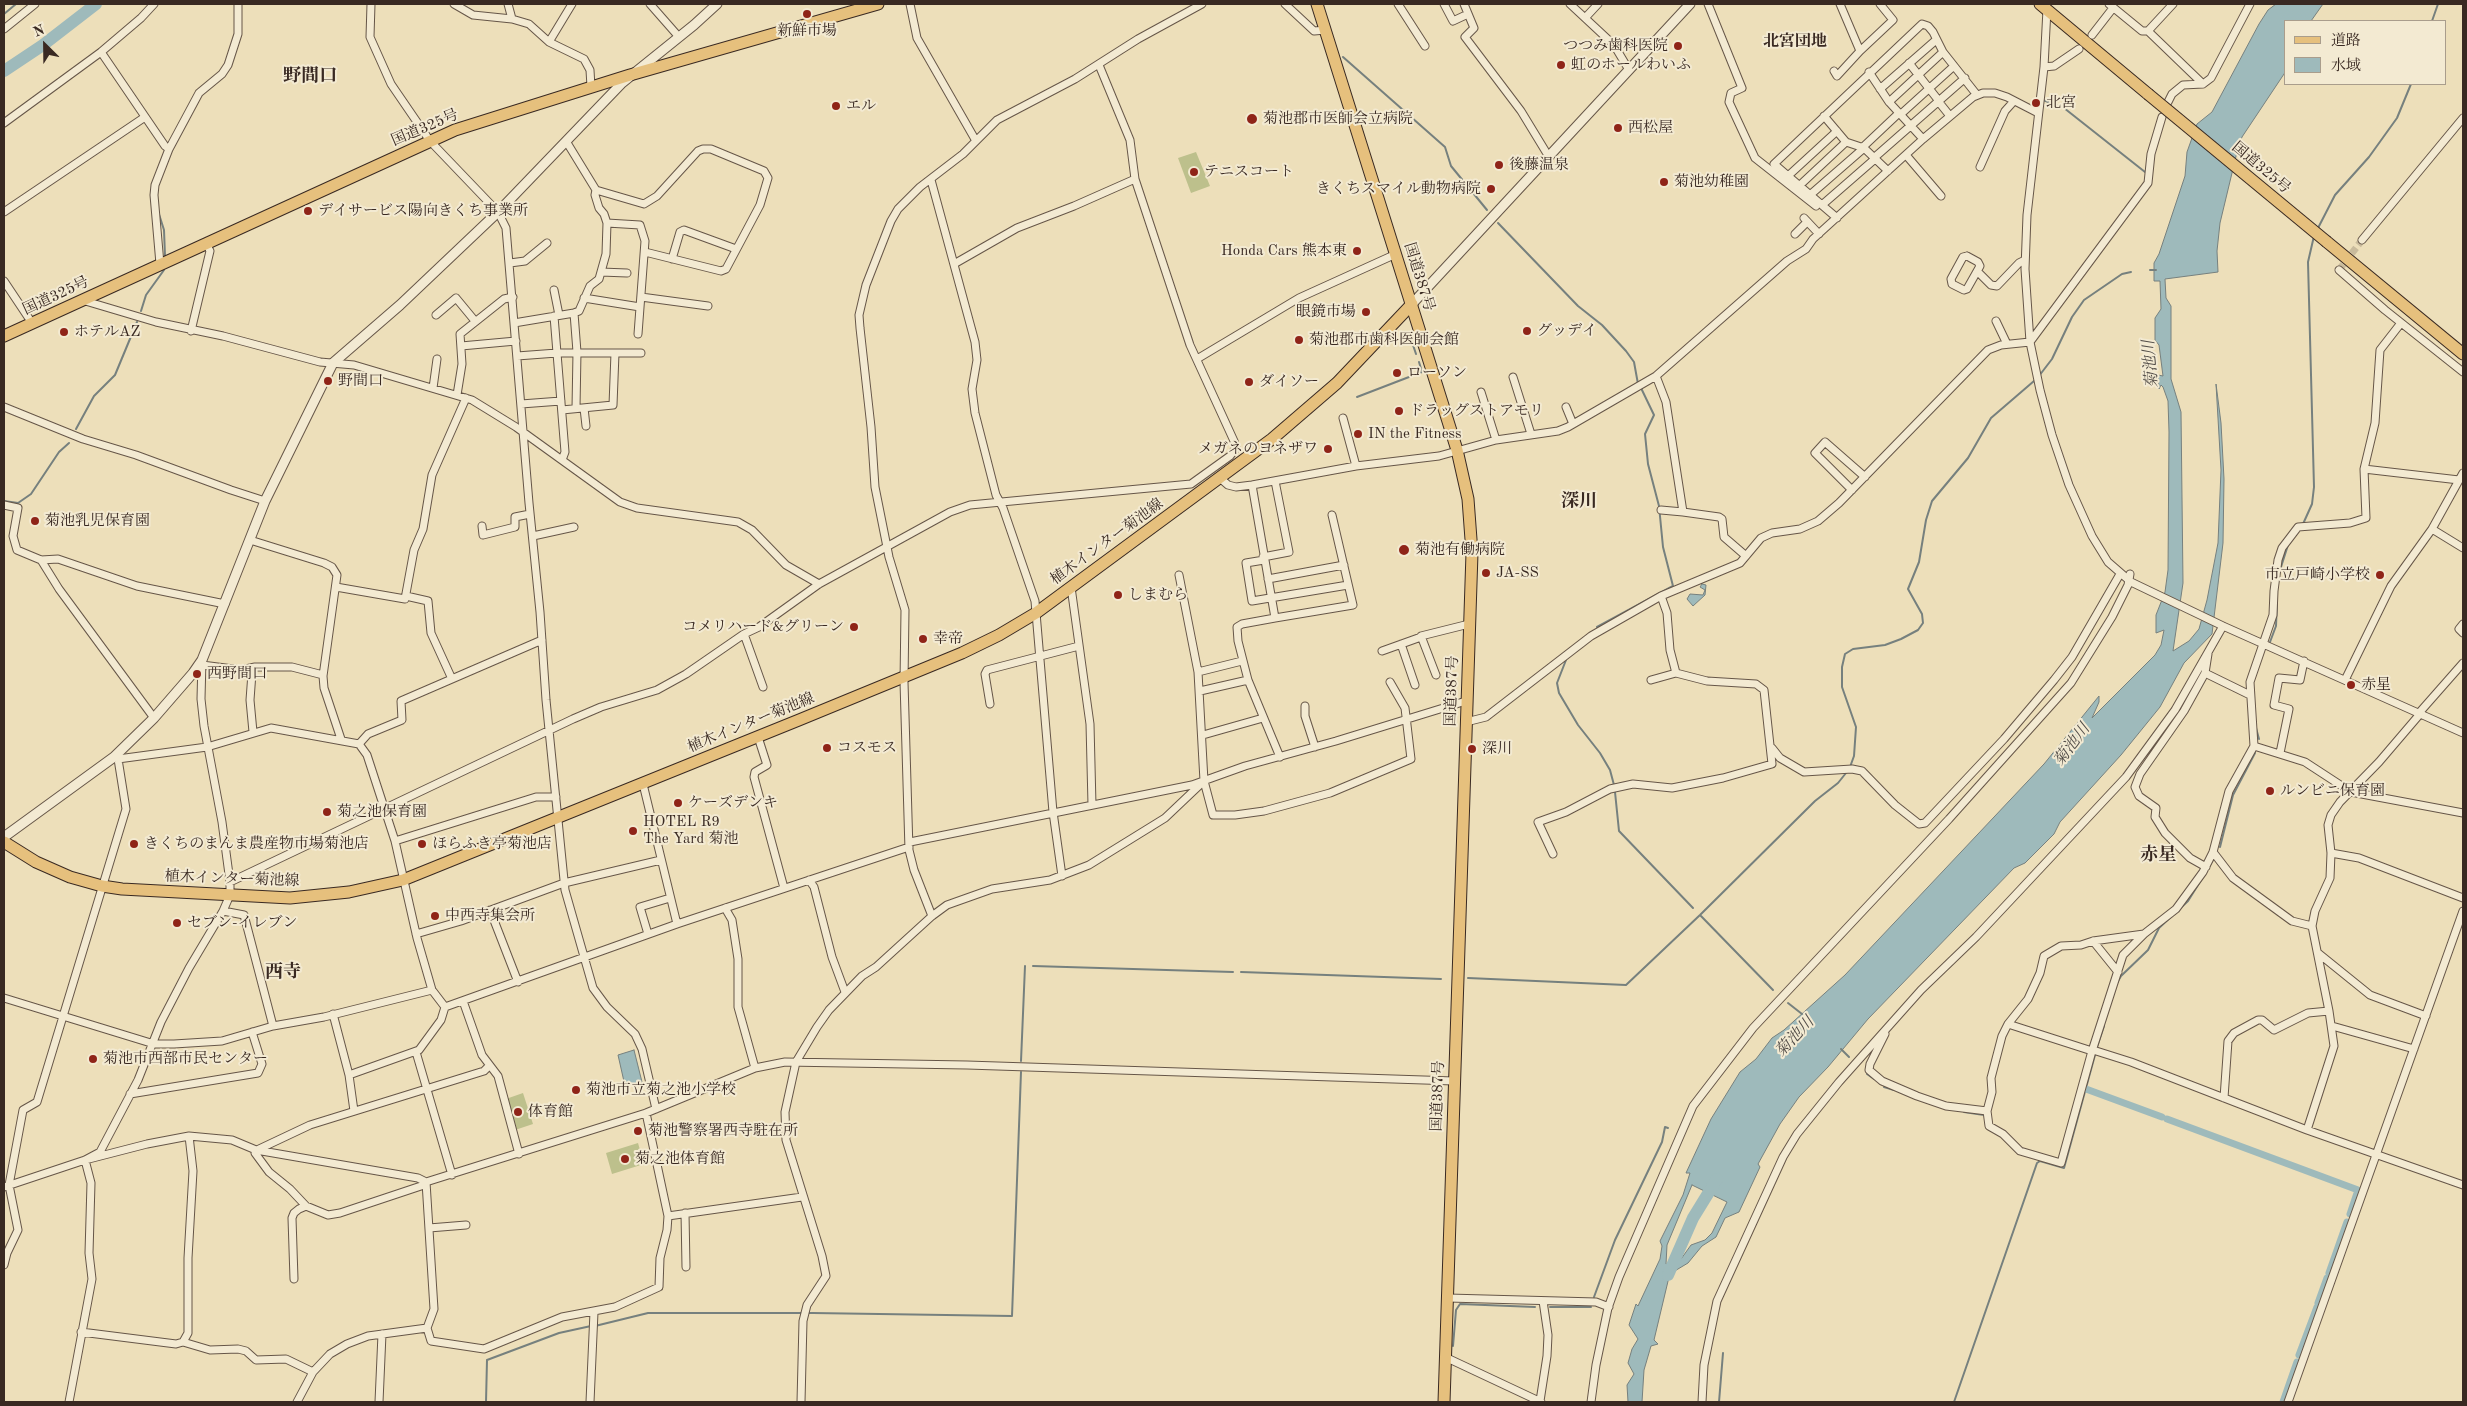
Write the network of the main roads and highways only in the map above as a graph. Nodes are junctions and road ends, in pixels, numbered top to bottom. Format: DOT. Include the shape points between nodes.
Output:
graph roads {
  1 [pos="878,4"];
  2 [pos="1318,4"];
  3 [pos="2045,6"];
  4 [pos="1412,304"];
  5 [pos="4,336"];
  6 [pos="2463,354"];
  7 [pos="4,842"];
  8 [pos="1444,1402"];
  1 -- 5 [label="main road, 国道325号" via="474,123"];
  2 -- 4 [label="main road, 国道387号"];
  3 -- 6 [label="main road, 国道325号, bridge"];
  4 -- 7 [label="main road, 植木インター菊池線" via="1321,398 1220,478 1036,613 980,644 905,676 403,880 330,895 272,898 102,886 36,862"];
  4 -- 8 [label="main road, 国道387号" via="1458,450 1471,527"];
}
